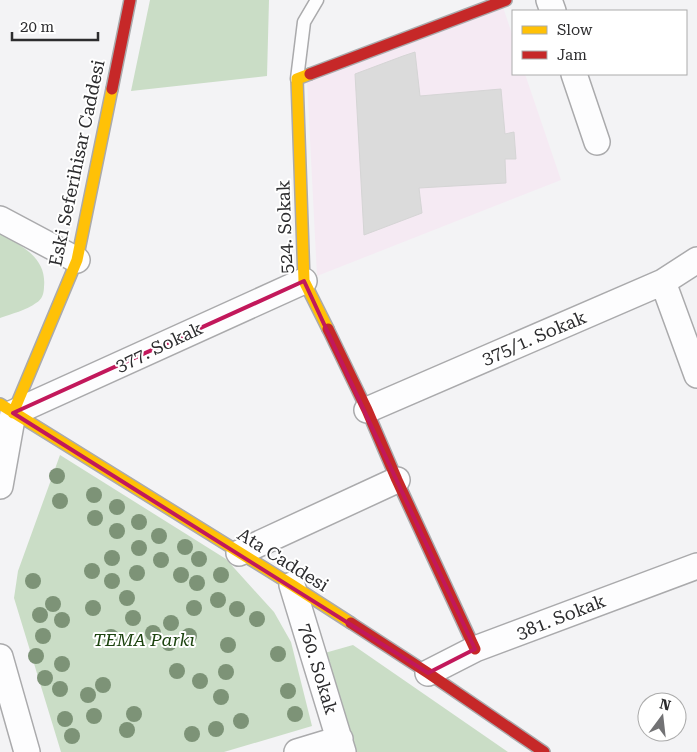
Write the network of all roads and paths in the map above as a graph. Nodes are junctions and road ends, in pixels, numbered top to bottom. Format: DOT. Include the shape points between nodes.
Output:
graph roads {
  1 [pos="130,0"];
  2 [pos="317,0"];
  3 [pos="506,0"];
  4 [pos="574,75"];
  5 [pos="297,79"];
  6 [pos="596,142"];
  7 [pos="0,219"];
  8 [pos="77,260"];
  9 [pos="697,260"];
  10 [pos="304,280"];
  11 [pos="663,282"];
  12 [pos="697,375"];
  13 [pos="367,410"];
  14 [pos="6,423"];
  15 [pos="397,480"];
  16 [pos="0,486"];
  17 [pos="240,553"];
  18 [pos="697,566"];
  19 [pos="292,585"];
  20 [pos="475,649"];
  21 [pos="0,657"];
  22 [pos="428,673"];
  23 [pos="342,746"];
  24 [pos="28,752"];
  25 [pos="297,752"];
  26 [pos="544,752"];
  1 -- 8 [label="main road, Eski Seferihisar Caddesi"];
  2 -- 5 [label="lane" via="304,22"];
  3 -- 5 [label="main road"];
  4 -- 6 [label="street"];
  5 -- 10 [label="main road, 524. Sokak"];
  7 -- 8 [label="street"];
  8 -- 14 [label="main road, Eski Seferihisar Caddesi"];
  9 -- 11 [label="street, 375/1. Sokak"];
  10 -- 13 [label="main road, 524. Sokak"];
  10 -- 14 [label="street, 377. Sokak"];
  11 -- 12 [label="street"];
  11 -- 13 [label="street, 375/1. Sokak"];
  13 -- 15 [label="main road, 524. Sokak"];
  14 -- 16 [label="street"];
  14 -- 17 [label="main road, Ata Caddesi"];
  15 -- 17 [label="street"];
  15 -- 20 [label="main road, 524. Sokak"];
  17 -- 19 [label="main road, Ata Caddesi"];
  18 -- 20 [label="street, 381. Sokak"];
  19 -- 22 [label="main road, Ata Caddesi"];
  19 -- 23 [label="street, 760. Sokak"];
  20 -- 22 [label="street, 381. Sokak"];
  21 -- 24 [label="street"];
  22 -- 26 [label="main road, Ata Caddesi"];
  23 -- 25 [label="street"];
}
